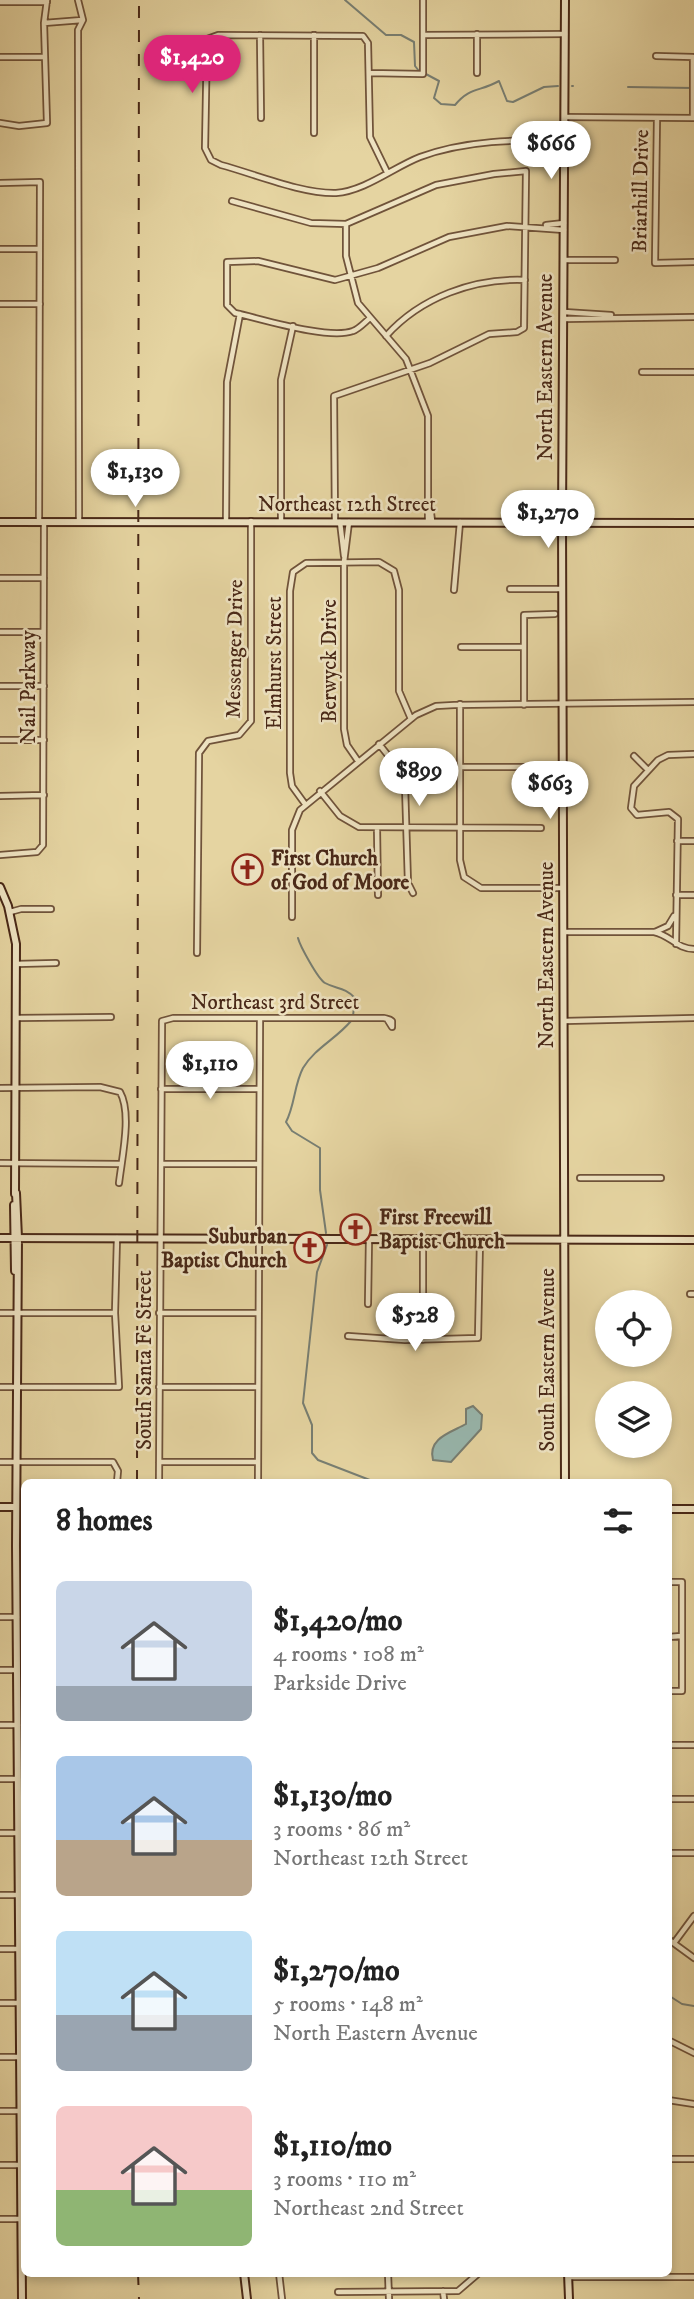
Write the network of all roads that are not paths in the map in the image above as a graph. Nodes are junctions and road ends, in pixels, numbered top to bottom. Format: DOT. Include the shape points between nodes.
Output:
graph roads {
  1 [pos="78,0"];
  2 [pos="423,0"];
  3 [pos="565,0"];
  4 [pos="47,1"];
  5 [pos="0,2"];
  6 [pos="83,19"];
  7 [pos="44,23"];
  8 [pos="477,34"];
  9 [pos="565,34"];
  10 [pos="260,35"];
  11 [pos="314,35"];
  12 [pos="423,35"];
  13 [pos="656,56"];
  14 [pos="0,57"];
  15 [pos="44,57"];
  16 [pos="694,57"];
  17 [pos="369,73"];
  18 [pos="477,73"];
  19 [pos="693,82"];
  20 [pos="693,93"];
  21 [pos="565,117"];
  22 [pos="261,118"];
  23 [pos="657,118"];
  24 [pos="694,118"];
  25 [pos="0,123"];
  26 [pos="314,133"];
  27 [pos="565,140"];
  28 [pos="387,172"];
  29 [pos="0,183"];
  30 [pos="232,201"];
  31 [pos="346,224"];
  32 [pos="526,226"];
  33 [pos="564,226"];
  34 [pos="0,249"];
  35 [pos="39,249"];
  36 [pos="564,260"];
  37 [pos="615,260"];
  38 [pos="694,262"];
  39 [pos="351,276"];
  40 [pos="525,280"];
  41 [pos="0,304"];
  42 [pos="40,304"];
  43 [pos="240,314"];
  44 [pos="564,316"];
  45 [pos="694,317"];
  46 [pos="370,318"];
  47 [pos="293,326"];
  48 [pos="386,336"];
  49 [pos="411,369"];
  50 [pos="642,372"];
  51 [pos="694,373"];
  52 [pos="430,521"];
  53 [pos="460,521"];
  54 [pos="562,521"];
  55 [pos="0,522"];
  56 [pos="226,522"];
  57 [pos="251,522"];
  58 [pos="281,522"];
  59 [pos="337,522"];
  60 [pos="349,522"];
  61 [pos="42,523"];
  62 [pos="79,523"];
  63 [pos="694,523"];
  64 [pos="344,560"];
  65 [pos="0,578"];
  66 [pos="44,578"];
  67 [pos="510,589"];
  68 [pos="562,589"];
  69 [pos="454,590"];
  70 [pos="555,614"];
  71 [pos="0,632"];
  72 [pos="43,632"];
  73 [pos="461,647"];
  74 [pos="524,647"];
  75 [pos="0,686"];
  76 [pos="44,686"];
  77 [pos="694,702"];
  78 [pos="460,704"];
  79 [pos="524,705"];
  80 [pos="564,705"];
  81 [pos="411,719"];
  82 [pos="0,740"];
  83 [pos="44,740"];
  84 [pos="379,744"];
  85 [pos="694,754"];
  86 [pos="634,756"];
  87 [pos="358,761"];
  88 [pos="460,767"];
  89 [pos="540,767"];
  90 [pos="648,770"];
  91 [pos="320,791"];
  92 [pos="0,796"];
  93 [pos="44,796"];
  94 [pos="305,804"];
  95 [pos="377,828"];
  96 [pos="407,828"];
  97 [pos="460,828"];
  98 [pos="541,828"];
  99 [pos="677,841"];
  100 [pos="694,841"];
  101 [pos="0,855"];
  102 [pos="0,887"];
  103 [pos="564,888"];
  104 [pos="413,893"];
  105 [pos="378,895"];
  106 [pos="677,895"];
  107 [pos="694,895"];
  108 [pos="51,909"];
  109 [pos="10,912"];
  110 [pos="675,914"];
  111 [pos="292,917"];
  112 [pos="564,932"];
  113 [pos="654,932"];
  114 [pos="676,944"];
  115 [pos="694,949"];
  116 [pos="197,953"];
  117 [pos="56,963"];
  118 [pos="16,964"];
  119 [pos="111,1017"];
  120 [pos="16,1018"];
  121 [pos="260,1018"];
  122 [pos="694,1018"];
  123 [pos="387,1019"];
  124 [pos="164,1020"];
  125 [pos="564,1021"];
  126 [pos="0,1088"];
  127 [pos="16,1088"];
  128 [pos="161,1089"];
  129 [pos="260,1089"];
  130 [pos="0,1163"];
  131 [pos="16,1163"];
  132 [pos="121,1164"];
  133 [pos="160,1164"];
  134 [pos="259,1164"];
  135 [pos="580,1178"];
  136 [pos="661,1178"];
  137 [pos="119,1182"];
  138 [pos="0,1238"];
  139 [pos="15,1238"];
  140 [pos="117,1238"];
  141 [pos="160,1238"];
  142 [pos="259,1238"];
  143 [pos="564,1238"];
  144 [pos="369,1239"];
  145 [pos="423,1239"];
  146 [pos="480,1239"];
  147 [pos="694,1240"];
  148 [pos="368,1304"];
  149 [pos="0,1313"];
  150 [pos="16,1313"];
  151 [pos="116,1313"];
  152 [pos="159,1313"];
  153 [pos="258,1313"];
  154 [pos="348,1336"];
  155 [pos="423,1340"];
  156 [pos="0,1387"];
  157 [pos="16,1387"];
  158 [pos="159,1387"];
  159 [pos="258,1387"];
  160 [pos="0,1462"];
  161 [pos="16,1462"];
  162 [pos="159,1462"];
  163 [pos="258,1462"];
  164 [pos="117,1479"];
  165 [pos="159,1479"];
  166 [pos="258,1479"];
  167 [pos="565,1479"];
  168 [pos="0,1507"];
  169 [pos="16,1507"];
  170 [pos="672,1509"];
  171 [pos="694,1509"];
  172 [pos="672,1582"];
  173 [pos="0,1616"];
  174 [pos="17,1616"];
  175 [pos="681,1636"];
  176 [pos="672,1637"];
  177 [pos="0,1670"];
  178 [pos="18,1670"];
  179 [pos="672,1691"];
  180 [pos="0,1725"];
  181 [pos="19,1725"];
  182 [pos="672,1745"];
  183 [pos="694,1745"];
  184 [pos="0,1779"];
  185 [pos="19,1779"];
  186 [pos="672,1799"];
  187 [pos="694,1799"];
  188 [pos="0,1833"];
  189 [pos="19,1833"];
  190 [pos="672,1853"];
  191 [pos="694,1853"];
  192 [pos="0,1895"];
  193 [pos="20,1895"];
  194 [pos="694,1916"];
  195 [pos="672,1940"];
  196 [pos="672,1942"];
  197 [pos="0,1949"];
  198 [pos="20,1949"];
  199 [pos="694,1958"];
  200 [pos="0,2003"];
  201 [pos="20,2003"];
  202 [pos="672,2042"];
  203 [pos="694,2053"];
  204 [pos="0,2057"];
  205 [pos="21,2057"];
  206 [pos="672,2101"];
  207 [pos="694,2104"];
  208 [pos="0,2111"];
  209 [pos="21,2111"];
  210 [pos="672,2159"];
  211 [pos="694,2159"];
  212 [pos="0,2165"];
  213 [pos="21,2165"];
  214 [pos="0,2219"];
  215 [pos="21,2219"];
  216 [pos="22,2277"];
  217 [pos="244,2277"];
  218 [pos="279,2277"];
  219 [pos="388,2277"];
  220 [pos="475,2277"];
  221 [pos="568,2277"];
  222 [pos="672,2277"];
  223 [pos="694,2277"];
  224 [pos="443,2291"];
  225 [pos="338,2292"];
  226 [pos="389,2292"];
  227 [pos="22,2299"];
  228 [pos="247,2299"];
  229 [pos="282,2299"];
  230 [pos="389,2299"];
  231 [pos="444,2299"];
  232 [pos="569,2299"];
  1 -- 6 [label="street"];
  2 -- 12 [label="street"];
  3 -- 9 [label="main road, North Eastern Avenue"];
  4 -- 5 [label="street"];
  4 -- 7 [label="street"];
  6 -- 7 [label="street"];
  6 -- 62 [label="street" via="78,30"];
  7 -- 15 [label="street"];
  8 -- 9 [label="street"];
  8 -- 12 [label="street"];
  8 -- 18 [label="street"];
  9 -- 21 [label="main road, North Eastern Avenue"];
  10 -- 11 [label="street"];
  10 -- 22 [label="street"];
  10 -- 28 [label="street" via="212,35 207,39 206,154 221,165 322,192 347,191"];
  11 -- 17 [label="street" via="366,37"];
  11 -- 26 [label="street"];
  12 -- 17 [label="street" via="423,74"];
  13 -- 16 [label="street"];
  14 -- 15 [label="street"];
  15 -- 25 [label="street" via="47,124"];
  16 -- 19 [label="street"];
  17 -- 28 [label="street" via="370,137"];
  19 -- 20 [label="street"];
  20 -- 24 [label="street"];
  21 -- 23 [label="street"];
  21 -- 27 [label="main road, North Eastern Avenue"];
  23 -- 24 [label="street"];
  23 -- 38 [label="street, Briarhill Drive" via="655,263"];
  27 -- 28 [label="street" via="476,144 422,156"];
  27 -- 33 [label="main road, North Eastern Avenue"];
  29 -- 35 [label="street, Nail Parkway" via="40,181"];
  30 -- 31 [label="street" via="310,223"];
  31 -- 32 [label="street" via="436,185 526,172"];
  31 -- 39 [label="street"];
  32 -- 33 [label="street"];
  32 -- 39 [label="street" via="442,239"];
  32 -- 40 [label="street"];
  33 -- 36 [label="main road, North Eastern Avenue"];
  34 -- 35 [label="street"];
  35 -- 42 [label="street, Nail Parkway"];
  36 -- 37 [label="street"];
  36 -- 44 [label="main road, North Eastern Avenue"];
  39 -- 43 [label="street" via="330,280 257,261 227,262 228,308"];
  39 -- 46 [label="street" via="358,303"];
  40 -- 48 [label="street" via="497,280 458,289 414,311"];
  40 -- 49 [label="street" via="524,327 520,332 485,336"];
  41 -- 42 [label="street"];
  42 -- 61 [label="street, Nail Parkway"];
  43 -- 47 [label="street"];
  43 -- 56 [label="street" via="227,382"];
  44 -- 45 [label="street"];
  44 -- 54 [label="main road, North Eastern Avenue"];
  46 -- 47 [label="street" via="351,332"];
  46 -- 48 [label="street"];
  47 -- 58 [label="street" via="281,380"];
  48 -- 49 [label="street"];
  49 -- 52 [label="street" via="429,421"];
  49 -- 59 [label="street, Berwyck Drive" via="334,396"];
  50 -- 51 [label="street"];
  52 -- 53 [label="main road, Northeast 12th Street"];
  52 -- 60 [label="main road, Northeast 12th Street"];
  53 -- 54 [label="main road, Northeast 12th Street"];
  53 -- 69 [label="street"];
  54 -- 63 [label="main road, Northeast 12th Street"];
  54 -- 68 [label="main road, North Eastern Avenue"];
  55 -- 61 [label="main road, Northeast 12th Street"];
  56 -- 57 [label="main road, Northeast 12th Street"];
  56 -- 62 [label="main road, Northeast 12th Street"];
  57 -- 58 [label="main road, Northeast 12th Street"];
  57 -- 116 [label="street, Messenger Drive" via="251,721 239,735 211,739 199,753"];
  58 -- 59 [label="main road, Northeast 12th Street"];
  59 -- 60 [label="main road, Northeast 12th Street"];
  59 -- 64 [label="street, Berwyck Drive"];
  60 -- 64 [label="street, Berwyck Drive"];
  61 -- 62 [label="main road, Northeast 12th Street"];
  61 -- 66 [label="street, Nail Parkway"];
  64 -- 81 [label="street" via="383,563 398,577 399,691"];
  64 -- 87 [label="street, Berwyck Drive" via="345,735"];
  64 -- 94 [label="street, Elmhurst Street" via="302,565 293,572 290,583 291,778"];
  65 -- 66 [label="street"];
  66 -- 72 [label="street, Nail Parkway"];
  67 -- 68 [label="street"];
  68 -- 80 [label="main road, North Eastern Avenue"];
  70 -- 74 [label="street" via="524,615"];
  71 -- 72 [label="street"];
  72 -- 76 [label="street, Nail Parkway"];
  73 -- 74 [label="street"];
  74 -- 79 [label="street"];
  75 -- 76 [label="street"];
  76 -- 83 [label="street, Nail Parkway"];
  77 -- 80 [label="street"];
  78 -- 79 [label="street"];
  78 -- 81 [label="street" via="430,708"];
  78 -- 88 [label="street"];
  79 -- 80 [label="street"];
  80 -- 103 [label="main road, North Eastern Avenue"];
  81 -- 84 [label="street"];
  82 -- 83 [label="street"];
  83 -- 93 [label="street, Nail Parkway"];
  84 -- 87 [label="street"];
  84 -- 96 [label="street" via="404,778"];
  85 -- 90 [label="street" via="666,756"];
  86 -- 90 [label="street"];
  87 -- 91 [label="street"];
  88 -- 89 [label="street"];
  88 -- 97 [label="street"];
  90 -- 99 [label="street" via="634,786 632,811 639,815 675,814"];
  91 -- 94 [label="street"];
  91 -- 95 [label="street" via="348,823"];
  92 -- 93 [label="street"];
  93 -- 101 [label="street, Nail Parkway" via="41,851"];
  94 -- 111 [label="street" via="292,830"];
  95 -- 96 [label="street"];
  95 -- 105 [label="street"];
  96 -- 97 [label="street"];
  96 -- 104 [label="street" via="408,883"];
  97 -- 98 [label="street"];
  97 -- 103 [label="street" via="461,867 472,885"];
  99 -- 100 [label="street"];
  99 -- 106 [label="street"];
  102 -- 109 [label="main road"];
  103 -- 112 [label="main road, North Eastern Avenue"];
  106 -- 107 [label="street"];
  106 -- 110 [label="street"];
  108 -- 109 [label="street"];
  109 -- 118 [label="main road"];
  110 -- 113 [label="street" via="668,926"];
  110 -- 114 [label="street"];
  112 -- 113 [label="street"];
  112 -- 125 [label="main road, North Eastern Avenue"];
  113 -- 114 [label="street"];
  114 -- 115 [label="street"];
  117 -- 118 [label="street"];
  118 -- 120 [label="main road"];
  119 -- 120 [label="street"];
  120 -- 127 [label="main road"];
  121 -- 123 [label="street, Northeast 3rd Street"];
  121 -- 124 [label="street, Northeast 3rd Street"];
  121 -- 129 [label="street"];
  122 -- 125 [label="street"];
  124 -- 128 [label="street, South Santa Fe Street" via="160,1029"];
  125 -- 143 [label="main road, North Eastern Avenue"];
  126 -- 127 [label="street"];
  127 -- 131 [label="main road"];
  127 -- 132 [label="street" via="110,1087 120,1092 127,1123"];
  128 -- 129 [label="street"];
  128 -- 133 [label="street, South Santa Fe Street"];
  129 -- 134 [label="street"];
  130 -- 131 [label="street"];
  131 -- 132 [label="street"];
  131 -- 139 [label="main road"];
  132 -- 137 [label="street"];
  133 -- 134 [label="street"];
  133 -- 141 [label="street, South Santa Fe Street"];
  134 -- 142 [label="street"];
  135 -- 136 [label="street"];
  138 -- 139 [label="main road"];
  139 -- 140 [label="main road"];
  139 -- 150 [label="main road"];
  140 -- 141 [label="main road"];
  140 -- 151 [label="street"];
  141 -- 142 [label="main road"];
  141 -- 152 [label="street, South Santa Fe Street"];
  142 -- 144 [label="main road"];
  142 -- 153 [label="street"];
  143 -- 146 [label="main road"];
  143 -- 147 [label="main road"];
  143 -- 167 [label="main road, South Eastern Avenue"];
  144 -- 145 [label="main road"];
  144 -- 148 [label="street"];
  145 -- 146 [label="main road"];
  145 -- 155 [label="street"];
  146 -- 155 [label="street" via="478,1338"];
  149 -- 150 [label="street"];
  150 -- 151 [label="street"];
  150 -- 157 [label="main road"];
  151 -- 157 [label="street" via="119,1387"];
  152 -- 153 [label="street"];
  152 -- 158 [label="street, South Santa Fe Street"];
  153 -- 159 [label="street"];
  154 -- 155 [label="street"];
  156 -- 157 [label="street"];
  157 -- 161 [label="main road"];
  158 -- 159 [label="street"];
  158 -- 162 [label="street, South Santa Fe Street"];
  159 -- 163 [label="street"];
  160 -- 161 [label="street"];
  161 -- 164 [label="street" via="113,1462"];
  161 -- 169 [label="main road"];
  162 -- 163 [label="street"];
  162 -- 165 [label="street, South Santa Fe Street"];
  163 -- 166 [label="street"];
  168 -- 169 [label="main road"];
  169 -- 174 [label="main road"];
  170 -- 171 [label="main road"];
  172 -- 175 [label="street" via="682,1582"];
  173 -- 174 [label="street"];
  174 -- 178 [label="main road"];
  175 -- 176 [label="street"];
  175 -- 179 [label="street" via="682,1690"];
  177 -- 178 [label="street"];
  178 -- 181 [label="main road"];
  180 -- 181 [label="street"];
  181 -- 185 [label="main road"];
  182 -- 183 [label="street"];
  184 -- 185 [label="street"];
  185 -- 189 [label="main road"];
  186 -- 187 [label="street"];
  188 -- 189 [label="street"];
  189 -- 193 [label="main road"];
  190 -- 191 [label="street"];
  192 -- 193 [label="street"];
  193 -- 198 [label="main road"];
  194 -- 195 [label="street"];
  196 -- 199 [label="street"];
  197 -- 198 [label="street"];
  198 -- 201 [label="main road"];
  200 -- 201 [label="street"];
  201 -- 205 [label="main road"];
  202 -- 203 [label="street"];
  204 -- 205 [label="street"];
  205 -- 209 [label="main road"];
  206 -- 207 [label="street"];
  208 -- 209 [label="street"];
  209 -- 213 [label="main road"];
  210 -- 211 [label="street"];
  212 -- 213 [label="street"];
  213 -- 215 [label="main road"];
  214 -- 215 [label="street"];
  216 -- 227 [label="main road"];
  217 -- 228 [label="main road"];
  218 -- 229 [label="street"];
  219 -- 226 [label="street"];
  220 -- 224 [label="street" via="463,2289"];
  221 -- 232 [label="main road"];
  222 -- 223 [label="street"];
  224 -- 226 [label="street"];
  224 -- 231 [label="street"];
  225 -- 226 [label="street"];
  226 -- 230 [label="street"];
}
